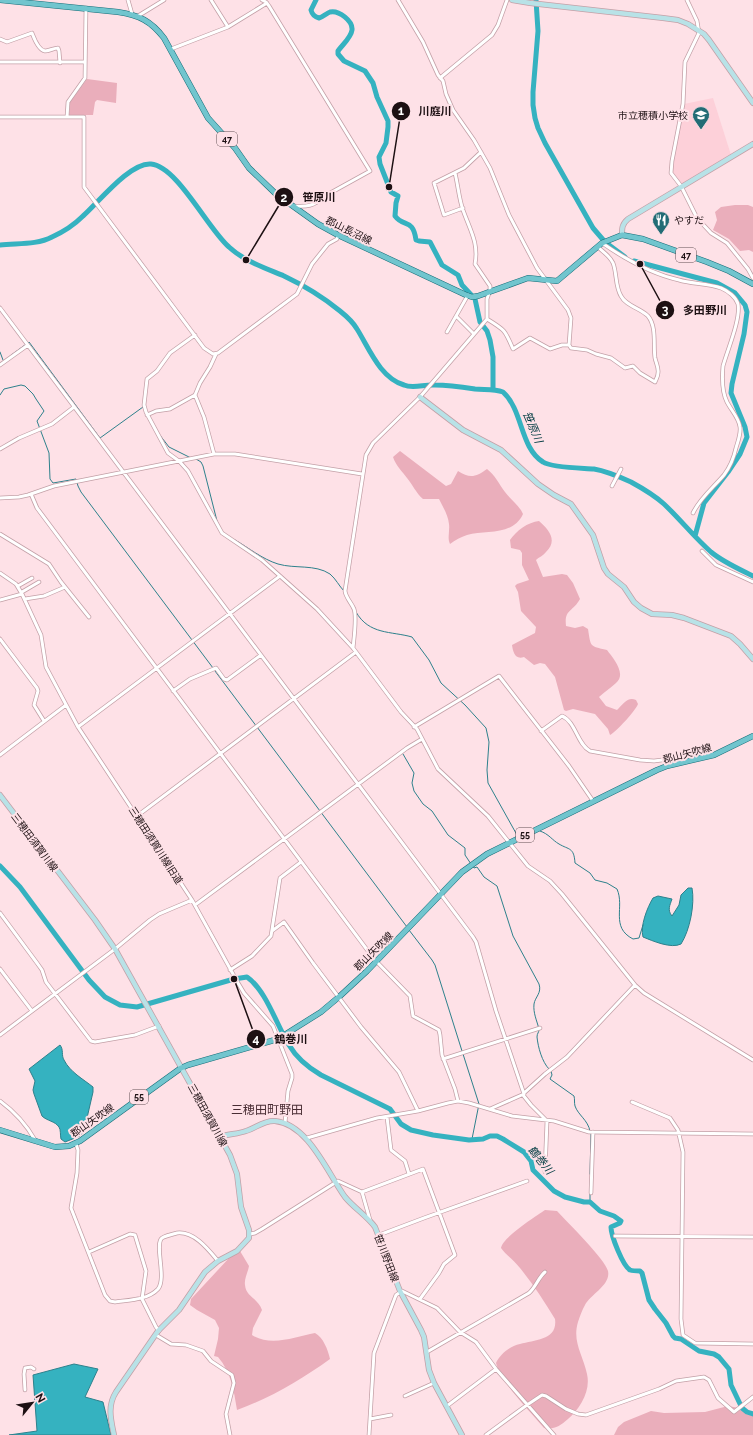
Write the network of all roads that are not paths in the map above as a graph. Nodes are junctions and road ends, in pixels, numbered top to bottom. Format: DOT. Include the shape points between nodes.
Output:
graph roads {
  1 [pos="0,0"];
  2 [pos="128,0"];
  3 [pos="164,0"];
  4 [pos="211,0"];
  5 [pos="262,0"];
  6 [pos="398,0"];
  7 [pos="507,0"];
  8 [pos="512,0"];
  9 [pos="687,0"];
  10 [pos="267,3"];
  11 [pos="86,8"];
  12 [pos="110,11"];
  13 [pos="132,14"];
  14 [pos="138,16"];
  15 [pos="110,17"];
  16 [pos="228,27"];
  17 [pos="699,31"];
  18 [pos="0,39"];
  19 [pos="171,49"];
  20 [pos="0,62"];
  21 [pos="85,62"];
  22 [pos="60,63"];
  23 [pos="440,78"];
  24 [pos="753,103"];
  25 [pos="0,117"];
  26 [pos="67,117"];
  27 [pos="753,144"];
  28 [pos="481,152"];
  29 [pos="455,173"];
  30 [pos="681,186"];
  31 [pos="292,205"];
  32 [pos="463,208"];
  33 [pos="338,235"];
  34 [pos="619,236"];
  35 [pos="600,245"];
  36 [pos="753,278"];
  37 [pos="546,280"];
  38 [pos="753,284"];
  39 [pos="490,292"];
  40 [pos="468,296"];
  41 [pos="0,308"];
  42 [pos="457,317"];
  43 [pos="486,321"];
  44 [pos="447,332"];
  45 [pos="474,334"];
  46 [pos="195,335"];
  47 [pos="28,345"];
  48 [pos="569,345"];
  49 [pos="216,354"];
  50 [pos="0,365"];
  51 [pos="195,395"];
  52 [pos="420,397"];
  53 [pos="74,407"];
  54 [pos="148,415"];
  55 [pos="0,449"];
  56 [pos="214,454"];
  57 [pos="179,460"];
  58 [pos="621,469"];
  59 [pos="123,471"];
  60 [pos="362,474"];
  61 [pos="612,486"];
  62 [pos="31,494"];
  63 [pos="0,498"];
  64 [pos="693,513"];
  65 [pos="0,534"];
  66 [pos="702,551"];
  67 [pos="0,573"];
  68 [pos="280,576"];
  69 [pos="32,578"];
  70 [pos="39,582"];
  71 [pos="753,582"];
  72 [pos="18,586"];
  73 [pos="65,587"];
  74 [pos="22,593"];
  75 [pos="25,599"];
  76 [pos="0,600"];
  77 [pos="230,614"];
  78 [pos="89,617"];
  79 [pos="0,639"];
  80 [pos="353,648"];
  81 [pos="356,652"];
  82 [pos="261,655"];
  83 [pos="753,659"];
  84 [pos="156,668"];
  85 [pos="173,691"];
  86 [pos="294,699"];
  87 [pos="66,705"];
  88 [pos="44,721"];
  89 [pos="78,727"];
  90 [pos="414,727"];
  91 [pos="541,731"];
  92 [pos="753,736"];
  93 [pos="422,739"];
  94 [pos="220,754"];
  95 [pos="0,755"];
  96 [pos="676,764"];
  97 [pos="358,784"];
  98 [pos="0,795"];
  99 [pos="593,801"];
  100 [pos="137,816"];
  101 [pos="284,840"];
  102 [pos="510,843"];
  103 [pos="301,862"];
  104 [pos="440,895"];
  105 [pos="192,900"];
  106 [pos="195,905"];
  107 [pos="0,913"];
  108 [pos="272,931"];
  109 [pos="115,949"];
  110 [pos="376,961"];
  111 [pos="0,969"];
  112 [pos="230,970"];
  113 [pos="635,985"];
  114 [pos="55,994"];
  115 [pos="338,998"];
  116 [pos="32,1011"];
  117 [pos="158,1026"];
  118 [pos="540,1028"];
  119 [pos="0,1035"];
  120 [pos="280,1037"];
  121 [pos="506,1039"];
  122 [pos="443,1059"];
  123 [pos="753,1060"];
  124 [pos="181,1068"];
  125 [pos="524,1094"];
  126 [pos="458,1101"];
  127 [pos="0,1102"];
  128 [pos="632,1102"];
  129 [pos="490,1109"];
  130 [pos="418,1111"];
  131 [pos="387,1117"];
  132 [pos="546,1120"];
  133 [pos="285,1123"];
  134 [pos="0,1130"];
  135 [pos="593,1132"];
  136 [pos="678,1133"];
  137 [pos="753,1134"];
  138 [pos="219,1137"];
  139 [pos="307,1138"];
  140 [pos="35,1140"];
  141 [pos="76,1144"];
  142 [pos="545,1172"];
  143 [pos="409,1174"];
  144 [pos="527,1181"];
  145 [pos="336,1182"];
  146 [pos="362,1192"];
  147 [pos="591,1193"];
  148 [pos="440,1213"];
  149 [pos="370,1221"];
  150 [pos="250,1234"];
  151 [pos="379,1235"];
  152 [pos="616,1236"];
  153 [pos="683,1236"];
  154 [pos="753,1237"];
  155 [pos="89,1252"];
  156 [pos="218,1261"];
  157 [pos="545,1272"];
  158 [pos="400,1291"];
  159 [pos="141,1298"];
  160 [pos="420,1299"];
  161 [pos="460,1332"];
  162 [pos="157,1333"];
  163 [pos="753,1344"];
  164 [pos="427,1352"];
  165 [pos="34,1369"];
  166 [pos="496,1369"];
  167 [pos="434,1383"];
  168 [pos="25,1390"];
  169 [pos="405,1396"];
  170 [pos="753,1397"];
  171 [pos="527,1405"];
  172 [pos="446,1406"];
  173 [pos="391,1416"];
  174 [pos="370,1419"];
  175 [pos="114,1435"];
  176 [pos="230,1435"];
  177 [pos="369,1435"];
  178 [pos="462,1435"];
  179 [pos="486,1435"];
  180 [pos="554,1435"];
  1 -- 11 [label="main road, 郡山長沼線 / 47"];
  2 -- 13 [label="street"];
  3 -- 14 [label="street"];
  4 -- 16 [label="street"];
  5 -- 10 [label="street"];
  6 -- 23 [label="street" via="423,42"];
  7 -- 23 [label="street" via="492,35"];
  8 -- 17 [label="street" via="675,20 685,22"];
  9 -- 17 [label="street"];
  10 -- 16 [label="street"];
  10 -- 31 [label="street" via="370,171 318,202 306,207"];
  11 -- 12 [label="main road, 郡山長沼線 / 47"];
  11 -- 21 [label="street"];
  12 -- 13 [label="main road, 郡山長沼線 / 47"];
  12 -- 15 [label="street"];
  13 -- 14 [label="main road, 郡山長沼線 / 47"];
  14 -- 19 [label="main road, 郡山長沼線 / 47" via="160,33"];
  16 -- 19 [label="street"];
  17 -- 24 [label="street" via="712,43"];
  17 -- 30 [label="street" via="685,62 682,104 671,167 672,175"];
  18 -- 22 [label="street" via="8,42 32,33 41,50 58,49"];
  19 -- 31 [label="main road, 郡山長沼線 / 47" via="208,118 256,176"];
  20 -- 22 [label="street"];
  21 -- 22 [label="street"];
  21 -- 26 [label="street" via="85,78 68,102"];
  23 -- 28 [label="street" via="453,110"];
  25 -- 26 [label="street"];
  26 -- 46 [label="street" via="84,117 84,187"];
  27 -- 30 [label="street"];
  28 -- 29 [label="street"];
  28 -- 37 [label="street" via="494,174 509,215"];
  29 -- 32 [label="street"];
  29 -- 32 [label="street" via="434,184 444,215"];
  30 -- 34 [label="street" via="624,222"];
  30 -- 36 [label="street" via="697,218 711,233 727,243"];
  31 -- 33 [label="main road, 郡山長沼線 / 47"];
  32 -- 39 [label="street" via="476,247 475,264 489,284"];
  33 -- 40 [label="main road, 郡山長沼線 / 47"];
  33 -- 49 [label="street" via="337,239 325,246 312,264 297,294"];
  34 -- 35 [label="main road, 郡山長沼線 / 47"];
  34 -- 38 [label="main road, 47" via="643,239 707,262"];
  35 -- 37 [label="main road, 郡山長沼線 / 47" via="557,281"];
  35 -- 48 [label="street" via="612,263 620,295 624,301 648,316 651,322 658,377 655,382 633,366 625,368 611,358 571,348"];
  35 -- 64 [label="street" via="650,270 677,280 719,288 728,292 737,302 738,317 722,372 726,402 739,423 740,433 734,456 725,474"];
  37 -- 39 [label="main road, 郡山長沼線 / 47" via="528,278"];
  37 -- 48 [label="street" via="570,314"];
  39 -- 40 [label="main road, 郡山長沼線 / 47"];
  39 -- 43 [label="street"];
  40 -- 42 [label="street"];
  41 -- 47 [label="street"];
  42 -- 44 [label="street"];
  42 -- 45 [label="street"];
  43 -- 45 [label="street"];
  43 -- 48 [label="street" via="505,331 513,349 530,338 550,349"];
  45 -- 52 [label="street"];
  46 -- 49 [label="street" via="205,349"];
  46 -- 54 [label="street" via="170,353 147,380 144,405"];
  47 -- 50 [label="street"];
  47 -- 53 [label="street"];
  49 -- 51 [label="street"];
  51 -- 54 [label="street" via="170,409"];
  51 -- 56 [label="street"];
  52 -- 60 [label="street" via="373,443 366,455"];
  52 -- 83 [label="street" via="463,430 501,450 538,484 572,505 594,535 608,574 624,587 641,608 652,614 684,618 731,636"];
  53 -- 55 [label="street" via="52,424"];
  53 -- 59 [label="street"];
  54 -- 57 [label="street" via="168,453"];
  56 -- 57 [label="street"];
  56 -- 60 [label="street" via="235,454"];
  57 -- 59 [label="street"];
  57 -- 68 [label="street" via="188,471 222,533 257,556"];
  58 -- 61 [label="street"];
  59 -- 62 [label="street" via="54,486"];
  59 -- 77 [label="street"];
  60 -- 80 [label="street" via="345,591 355,615"];
  62 -- 63 [label="street"];
  62 -- 84 [label="street" via="37,508"];
  65 -- 73 [label="street" via="47,562"];
  66 -- 71 [label="street" via="716,565"];
  67 -- 72 [label="street, 三穂田須賀川線旧道"];
  68 -- 77 [label="street"];
  68 -- 80 [label="street" via="304,596"];
  69 -- 72 [label="street"];
  70 -- 74 [label="street"];
  72 -- 74 [label="street, 三穂田須賀川線旧道"];
  73 -- 75 [label="street" via="44,596"];
  73 -- 78 [label="street"];
  74 -- 75 [label="street, 三穂田須賀川線旧道"];
  74 -- 76 [label="street"];
  75 -- 87 [label="street, 三穂田須賀川線旧道" via="41,635 46,667"];
  77 -- 82 [label="street"];
  77 -- 84 [label="street"];
  79 -- 88 [label="street" via="38,690 34,705"];
  80 -- 81 [label="street"];
  81 -- 86 [label="street"];
  81 -- 90 [label="street"];
  82 -- 85 [label="street" via="227,680 216,668 190,679"];
  82 -- 86 [label="street"];
  84 -- 85 [label="street"];
  84 -- 89 [label="street"];
  85 -- 94 [label="street"];
  86 -- 94 [label="street"];
  86 -- 97 [label="street"];
  87 -- 88 [label="street"];
  87 -- 89 [label="street, 三穂田須賀川線旧道"];
  88 -- 95 [label="street"];
  89 -- 100 [label="street, 三穂田須賀川線旧道"];
  90 -- 91 [label="street" via="498,676"];
  90 -- 93 [label="street"];
  91 -- 96 [label="street" via="562,716 590,751 652,761 670,759"];
  91 -- 99 [label="street"];
  92 -- 96 [label="main road, 郡山矢吹線 / 55" via="714,755"];
  93 -- 97 [label="street"];
  93 -- 102 [label="street" via="438,769 477,805"];
  94 -- 100 [label="street"];
  94 -- 101 [label="street"];
  96 -- 99 [label="main road, 郡山矢吹線 / 55" via="657,770"];
  97 -- 101 [label="street"];
  97 -- 104 [label="street"];
  98 -- 109 [label="street, 三穂田須賀川線"];
  99 -- 102 [label="main road, 郡山矢吹線 / 55"];
  100 -- 105 [label="street, 三穂田須賀川線旧道"];
  101 -- 103 [label="street"];
  101 -- 106 [label="street"];
  102 -- 104 [label="main road, 郡山矢吹線 / 55" via="470,865"];
  102 -- 113 [label="street" via="528,866 550,881 562,894"];
  103 -- 108 [label="street" via="280,878"];
  103 -- 110 [label="street"];
  104 -- 110 [label="main road, 郡山矢吹線 / 55"];
  104 -- 121 [label="street" via="476,942"];
  105 -- 106 [label="street, 三穂田須賀川線旧道"];
  105 -- 109 [label="street" via="155,916"];
  106 -- 112 [label="street, 三穂田須賀川線旧道"];
  107 -- 114 [label="street" via="37,962 44,980"];
  108 -- 112 [label="street" via="271,936 255,954"];
  108 -- 115 [label="street" via="284,922"];
  109 -- 114 [label="street"];
  109 -- 117 [label="street, 三穂田須賀川線"];
  110 -- 115 [label="main road, 郡山矢吹線 / 55"];
  110 -- 122 [label="street" via="410,996 414,1016 439,1030"];
  111 -- 116 [label="street"];
  112 -- 120 [label="street, 三穂田須賀川線旧道" via="244,993"];
  113 -- 123 [label="street"];
  113 -- 125 [label="street" via="566,1057"];
  114 -- 116 [label="street"];
  114 -- 117 [label="street" via="92,1042 135,1034"];
  115 -- 120 [label="main road, 郡山矢吹線 / 55"];
  115 -- 130 [label="street" via="378,1049 400,1072"];
  116 -- 119 [label="street"];
  117 -- 124 [label="street, 三穂田須賀川線"];
  118 -- 121 [label="street"];
  120 -- 124 [label="main road, 郡山矢吹線 / 55"];
  120 -- 133 [label="street, 三穂田須賀川線旧道" via="292,1078"];
  121 -- 122 [label="street"];
  121 -- 125 [label="street"];
  122 -- 126 [label="street"];
  124 -- 138 [label="street, 三穂田須賀川線"];
  124 -- 141 [label="main road, 郡山矢吹線 / 55"];
  125 -- 129 [label="street"];
  125 -- 132 [label="street"];
  126 -- 129 [label="street"];
  126 -- 130 [label="street"];
  127 -- 140 [label="street" via="16,1114"];
  128 -- 136 [label="street" via="669,1116"];
  129 -- 132 [label="street" via="512,1116"];
  130 -- 131 [label="street"];
  131 -- 139 [label="street"];
  131 -- 143 [label="street" via="391,1150 405,1161"];
  132 -- 135 [label="street"];
  132 -- 142 [label="street"];
  133 -- 138 [label="street, 笹川野田線" via="265,1122 245,1132"];
  133 -- 139 [label="street, 笹川野田線"];
  134 -- 140 [label="main road, 郡山矢吹線 / 55"];
  135 -- 136 [label="street"];
  135 -- 147 [label="street"];
  136 -- 137 [label="street"];
  136 -- 153 [label="street" via="684,1161"];
  138 -- 150 [label="street, 三穂田須賀川線" via="235,1166 241,1208"];
  139 -- 145 [label="street, 笹川野田線"];
  140 -- 141 [label="main road, 郡山矢吹線 / 55" via="63,1148"];
  141 -- 155 [label="street" via="78,1173 71,1208"];
  143 -- 146 [label="street"];
  143 -- 148 [label="street" via="423,1169"];
  144 -- 148 [label="street"];
  145 -- 146 [label="street"];
  145 -- 149 [label="street, 笹川野田線" via="346,1198"];
  145 -- 150 [label="street"];
  146 -- 149 [label="street"];
  148 -- 151 [label="street"];
  148 -- 160 [label="street" via="455,1256 444,1264"];
  149 -- 151 [label="street, 笹川野田線"];
  150 -- 156 [label="street" via="242,1247"];
  151 -- 158 [label="street, 笹川野田線"];
  152 -- 153 [label="street"];
  153 -- 154 [label="street"];
  153 -- 163 [label="street" via="683,1334 695,1343"];
  155 -- 159 [label="street" via="105,1295 110,1301"];
  155 -- 159 [label="street" via="134,1234 146,1271"];
  156 -- 159 [label="street" via="191,1235 183,1233 163,1238 160,1241 161,1283 156,1291"];
  156 -- 162 [label="street" via="204,1272 179,1310"];
  157 -- 161 [label="street" via="529,1293"];
  158 -- 160 [label="street"];
  158 -- 164 [label="street, 笹川野田線" via="421,1330"];
  158 -- 174 [label="street" via="396,1295 374,1353"];
  159 -- 162 [label="street"];
  160 -- 161 [label="street" via="437,1308"];
  161 -- 164 [label="street"];
  161 -- 166 [label="street" via="476,1342"];
  162 -- 175 [label="street" via="112,1398 110,1410"];
  162 -- 176 [label="street" via="171,1344 186,1345 203,1351 211,1361 232,1375 233,1384 226,1414"];
  164 -- 167 [label="street, 笹川野田線" via="429,1370"];
  165 -- 168 [label="street" via="25,1368"];
  166 -- 171 [label="street"];
  166 -- 172 [label="street"];
  167 -- 169 [label="street"];
  167 -- 172 [label="street, 笹川野田線"];
  170 -- 171 [label="street" via="734,1412 718,1398 709,1380 704,1377 676,1381 586,1415 570,1411 545,1396 540,1396"];
  171 -- 179 [label="street"];
  171 -- 180 [label="street"];
  172 -- 178 [label="street, 笹川野田線"];
  173 -- 174 [label="street"];
  174 -- 177 [label="street"];
}
